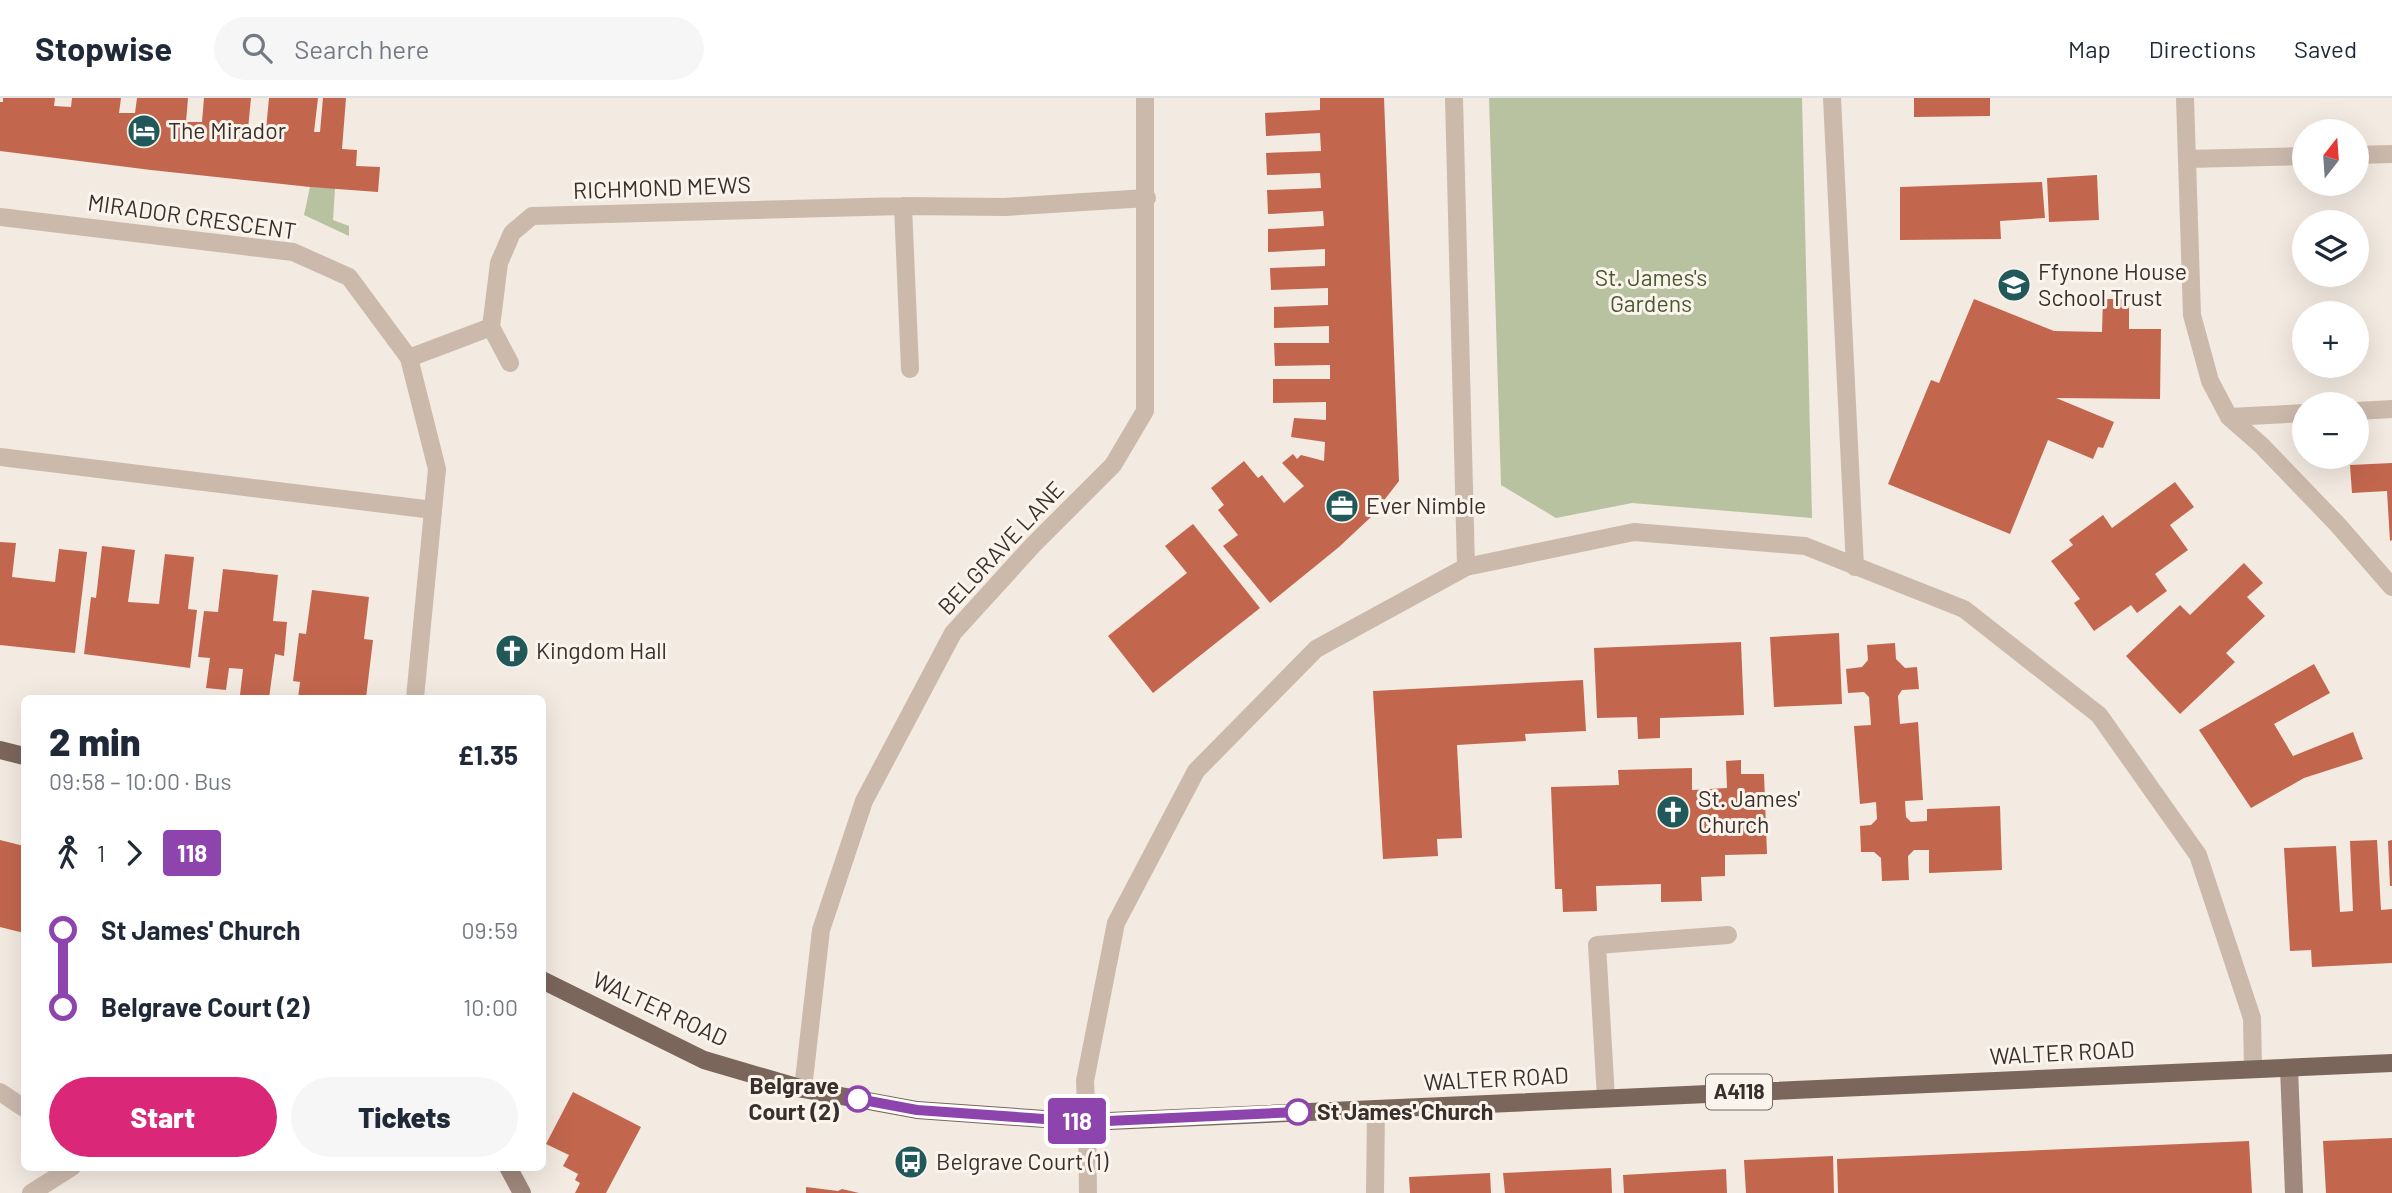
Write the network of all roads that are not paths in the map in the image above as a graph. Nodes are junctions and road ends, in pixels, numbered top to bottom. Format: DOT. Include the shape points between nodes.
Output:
graph roads {
  1 [pos="1145,98"];
  2 [pos="1454,98"];
  3 [pos="1832,98"];
  4 [pos="2185,98"];
  5 [pos="2370,155"];
  6 [pos="2392,155"];
  7 [pos="2292,156"];
  8 [pos="2187,159"];
  9 [pos="1146,198"];
  10 [pos="903,206"];
  11 [pos="0,217"];
  12 [pos="491,327"];
  13 [pos="409,358"];
  14 [pos="510,363"];
  15 [pos="910,369"];
  16 [pos="2392,409"];
  17 [pos="2369,410"];
  18 [pos="2292,414"];
  19 [pos="2229,417"];
  20 [pos="0,457"];
  21 [pos="433,510"];
  22 [pos="1466,567"];
  23 [pos="1855,567"];
  24 [pos="2392,587"];
  25 [pos="415,695"];
  26 [pos="0,750"];
  27 [pos="21,755"];
  28 [pos="1728,935"];
  29 [pos="546,983"];
  30 [pos="2392,1063"];
  31 [pos="2289,1068"];
  32 [pos="2253,1069"];
  33 [pos="803,1089"];
  34 [pos="0,1092"];
  35 [pos="1605,1098"];
  36 [pos="21,1106"];
  37 [pos="1376,1109"];
  38 [pos="1087,1122"];
  39 [pos="66,1171"];
  40 [pos="510,1171"];
  41 [pos="31,1193"];
  42 [pos="522,1193"];
  43 [pos="1088,1193"];
  44 [pos="1375,1193"];
  45 [pos="2294,1193"];
  1 -- 9 [label="street, BELGRAVE LANE"];
  2 -- 22 [label="street"];
  3 -- 23 [label="street"];
  4 -- 8 [label="street"];
  5 -- 6 [label="street"];
  7 -- 8 [label="street"];
  8 -- 19 [label="street" via="2192,315 2210,381"];
  9 -- 10 [label="street, RICHMOND MEWS" via="1004,207"];
  9 -- 33 [label="street, BELGRAVE LANE" via="1145,411 1114,465 953,633 864,802 821,930"];
  10 -- 12 [label="street, RICHMOND MEWS" via="532,216 512,233 499,262"];
  10 -- 15 [label="street"];
  11 -- 13 [label="street, MIRADOR CRESCENT" via="293,252 349,277"];
  12 -- 13 [label="street"];
  12 -- 14 [label="street"];
  13 -- 21 [label="street, MIRADOR CRESCENT" via="438,469"];
  16 -- 17 [label="street"];
  18 -- 19 [label="street"];
  19 -- 24 [label="street" via="2338,525"];
  20 -- 21 [label="street"];
  21 -- 25 [label="street, MIRADOR CRESCENT"];
  22 -- 23 [label="street" via="1634,532 1805,546"];
  22 -- 38 [label="street" via="1316,649 1196,771 1116,923 1085,1081"];
  23 -- 32 [label="street" via="1964,608 2099,715 2198,855 2252,1018"];
  26 -- 27 [label="main road"];
  28 -- 35 [label="street" via="1597,945"];
  29 -- 33 [label="main road, WALTER ROAD / A4118" via="704,1060"];
  30 -- 31 [label="main road, WALTER ROAD / A4118"];
  31 -- 32 [label="main road, WALTER ROAD / A4118"];
  31 -- 45 [label="street"];
  32 -- 35 [label="main road, WALTER ROAD / A4118"];
  33 -- 38 [label="main road, WALTER ROAD / A4118" via="917,1110"];
  34 -- 36 [label="street"];
  35 -- 37 [label="main road, WALTER ROAD / A4118"];
  37 -- 38 [label="main road, WALTER ROAD / A4118"];
  37 -- 44 [label="street"];
  38 -- 43 [label="street"];
  39 -- 41 [label="street"];
  40 -- 42 [label="street"];
}
